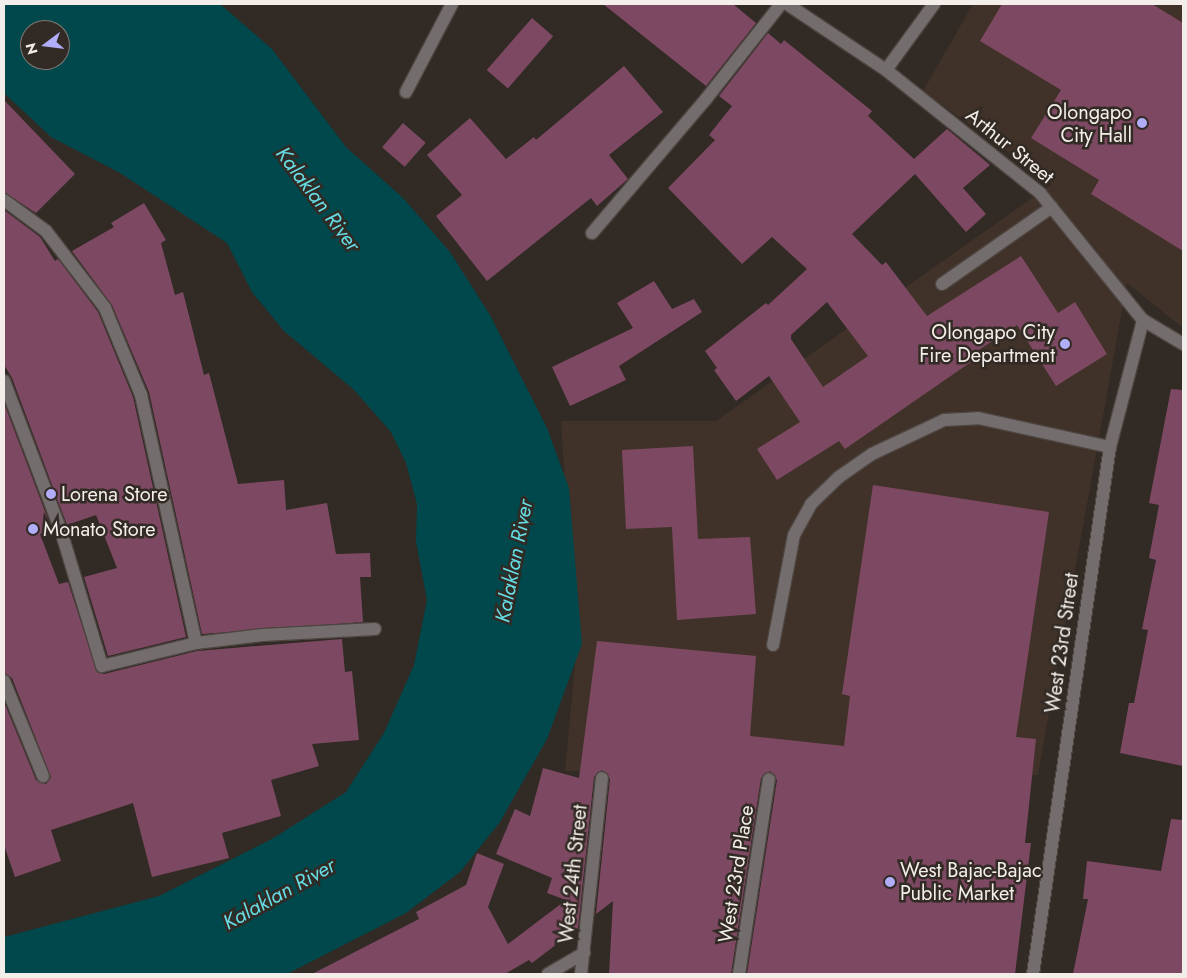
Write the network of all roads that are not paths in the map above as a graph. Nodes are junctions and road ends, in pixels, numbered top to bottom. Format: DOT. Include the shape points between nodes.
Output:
graph roads {
  1 [pos="452,4"];
  2 [pos="781,4"];
  3 [pos="787,4"];
  4 [pos="934,4"];
  5 [pos="886,70"];
  6 [pos="406,92"];
  7 [pos="4,200"];
  8 [pos="1052,207"];
  9 [pos="592,232"];
  10 [pos="942,284"];
  11 [pos="1143,320"];
  12 [pos="1183,344"];
  13 [pos="4,381"];
  14 [pos="1110,447"];
  15 [pos="375,629"];
  16 [pos="196,643"];
  17 [pos="773,645"];
  18 [pos="4,681"];
  19 [pos="43,776"];
  20 [pos="602,778"];
  21 [pos="769,779"];
  22 [pos="584,953"];
  23 [pos="548,974"];
  24 [pos="581,974"];
  25 [pos="740,974"];
  26 [pos="1032,974"];
  1 -- 6 [label="street"];
  2 -- 9 [label="street" via="706,99"];
  3 -- 5 [label="street, Arthur Street"];
  4 -- 5 [label="street"];
  5 -- 8 [label="street, Arthur Street" via="1040,193"];
  7 -- 16 [label="street" via="46,232 105,308 141,396"];
  8 -- 10 [label="street"];
  8 -- 11 [label="street, Arthur Street"];
  11 -- 12 [label="street, Arthur Street"];
  11 -- 14 [label="street, West 23rd Street"];
  13 -- 16 [label="street" via="61,531 102,666"];
  14 -- 17 [label="street" via="978,418 944,420 872,454 839,477 811,504 794,535"];
  14 -- 26 [label="street, West 23rd Street"];
  15 -- 16 [label="street" via="263,635"];
  18 -- 19 [label="street"];
  20 -- 22 [label="street, West 24th Street"];
  21 -- 25 [label="street, West 23rd Place"];
  22 -- 23 [label="street"];
  22 -- 24 [label="street, West 24th Street"];
}
